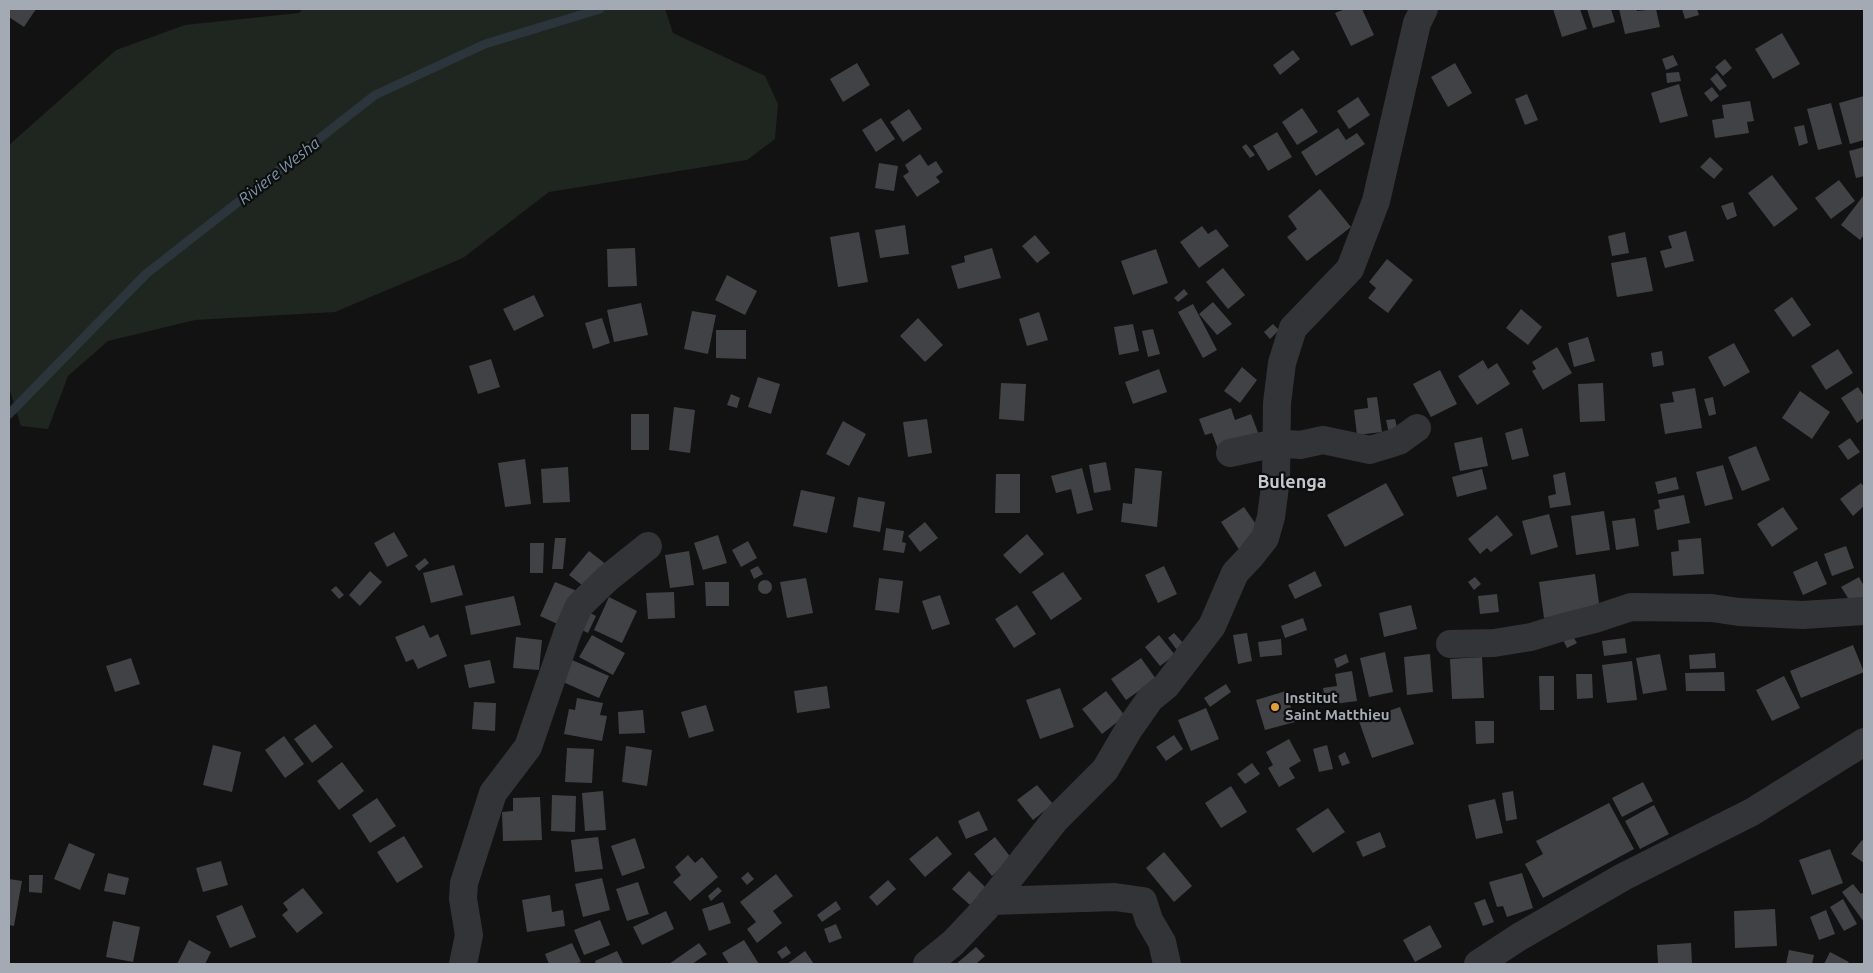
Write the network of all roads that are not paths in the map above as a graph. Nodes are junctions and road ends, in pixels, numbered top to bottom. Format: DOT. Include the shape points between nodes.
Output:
graph roads {
  1 [pos="1424,9"];
  2 [pos="1417,428"];
  3 [pos="1276,443"];
  4 [pos="1230,453"];
  5 [pos="648,546"];
  6 [pos="1864,611"];
  7 [pos="1450,644"];
  8 [pos="1864,742"];
  9 [pos="991,901"];
  10 [pos="463,964"];
  11 [pos="927,964"];
  12 [pos="1167,964"];
  13 [pos="1478,964"];
  1 -- 3 [label="street" via="1417,23 1376,201 1350,269 1293,328 1282,363"];
  2 -- 3 [label="street" via="1399,441 1370,450 1322,440 1300,444"];
  3 -- 4 [label="street"];
  3 -- 9 [label="street" via="1276,480 1265,538 1235,573 1212,626 1166,686 1150,699 1105,770 1055,820"];
  5 -- 10 [label="street" via="579,606 528,747 493,792 464,883 463,899 469,935"];
  6 -- 7 [label="street" via="1803,615 1712,608 1631,607 1531,637 1494,643"];
  8 -- 13 [label="street" via="1752,812 1624,877"];
  9 -- 11 [label="street" via="953,943"];
  9 -- 12 [label="street" via="1115,897 1143,901 1149,920 1162,942"];
}
